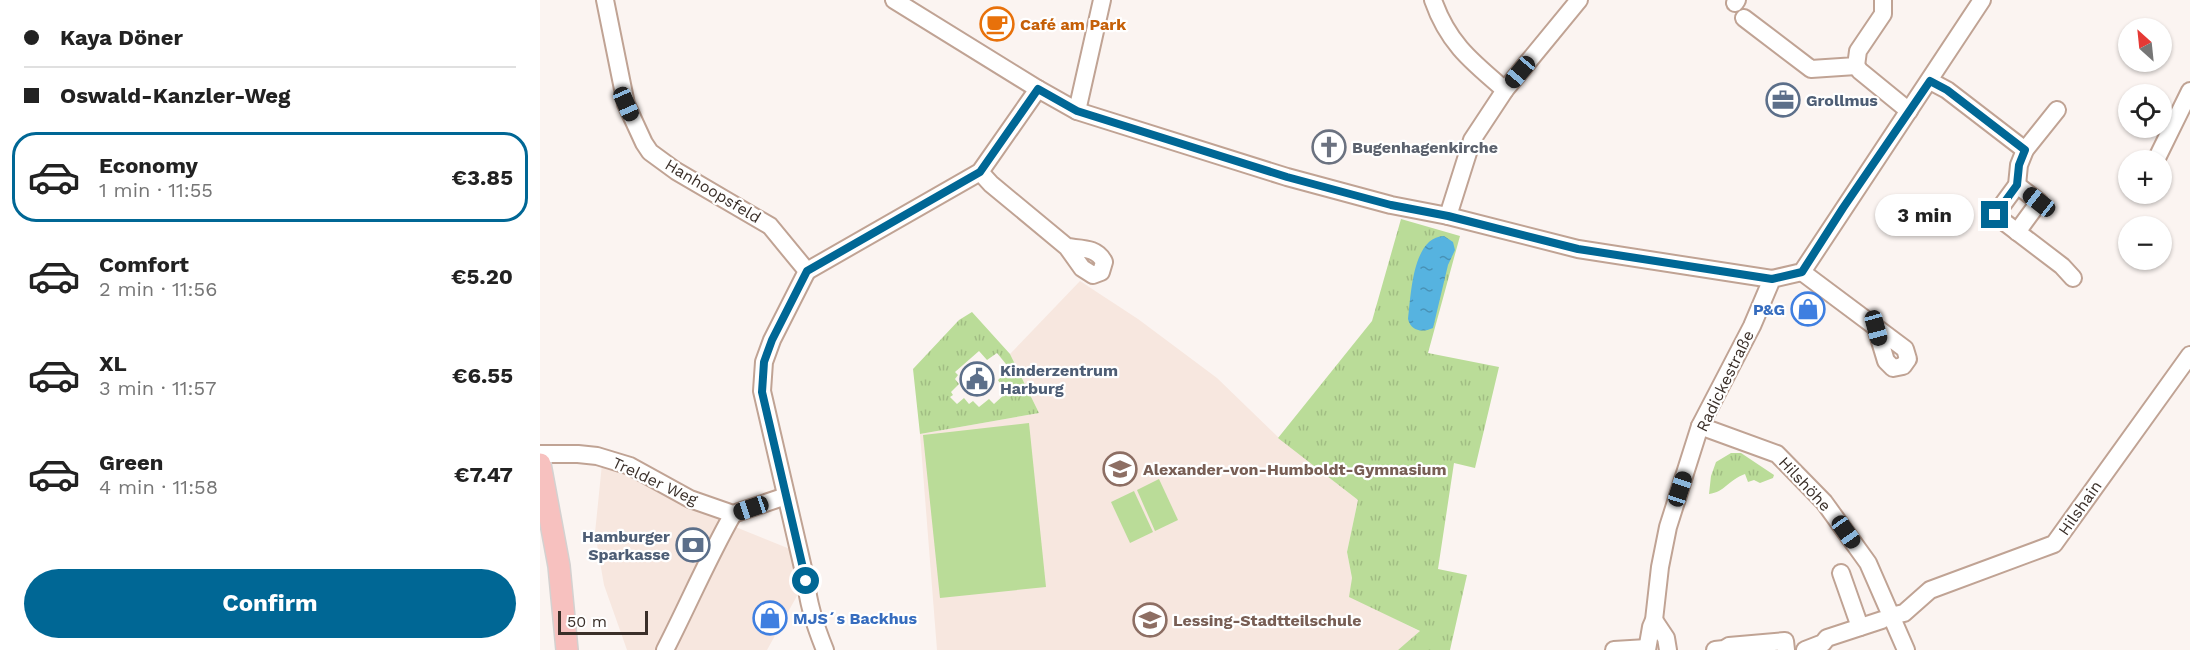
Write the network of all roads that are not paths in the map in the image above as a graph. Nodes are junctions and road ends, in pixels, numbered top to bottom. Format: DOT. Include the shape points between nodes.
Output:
graph roads {
  1 [pos="606,0"];
  2 [pos="894,0"];
  3 [pos="1102,0"];
  4 [pos="1433,0"];
  5 [pos="1579,0"];
  6 [pos="1883,0"];
  7 [pos="1982,0"];
  8 [pos="1744,18"];
  9 [pos="1856,66"];
  10 [pos="1930,81"];
  11 [pos="1038,89"];
  12 [pos="1505,90"];
  13 [pos="2190,92"];
  14 [pos="2057,110"];
  15 [pos="1077,111"];
  16 [pos="1909,111"];
  17 [pos="2025,150"];
  18 [pos="2161,150"];
  19 [pos="980,172"];
  20 [pos="2017,185"];
  21 [pos="1448,216"];
  22 [pos="2018,232"];
  23 [pos="1067,247"];
  24 [pos="807,271"];
  25 [pos="1802,272"];
  26 [pos="2073,278"];
  27 [pos="1772,279"];
  28 [pos="1876,328"];
  29 [pos="2190,355"];
  30 [pos="1700,426"];
  31 [pos="540,454"];
  32 [pos="540,464"];
  33 [pos="786,496"];
  34 [pos="733,514"];
  35 [pos="1841,573"];
  36 [pos="1886,618"];
  37 [pos="1654,620"];
  38 [pos="1860,627"];
  39 [pos="1647,649"];
  40 [pos="567,650"];
  41 [pos="665,650"];
  42 [pos="825,650"];
  43 [pos="1614,650"];
  44 [pos="1668,650"];
  45 [pos="1715,650"];
  46 [pos="1786,650"];
  47 [pos="1805,650"];
  48 [pos="1906,650"];
  1 -- 24 [label="street, Hanhoopsfeld" via="626,104 650,153 770,226"];
  2 -- 11 [label="street"];
  3 -- 15 [label="street"];
  4 -- 12 [label="street" via="1456,45"];
  5 -- 12 [label="street"];
  6 -- 9 [label="street" via="1883,14 1858,51"];
  7 -- 10 [label="street"];
  8 -- 9 [label="street" via="1810,69"];
  9 -- 16 [label="street"];
  10 -- 16 [label="street"];
  10 -- 17 [label="street"];
  11 -- 15 [label="street"];
  11 -- 19 [label="street"];
  12 -- 21 [label="street" via="1472,140"];
  13 -- 18 [label="street"];
  14 -- 17 [label="street"];
  15 -- 21 [label="street" via="1287,177"];
  16 -- 25 [label="street"];
  17 -- 20 [label="street"];
  19 -- 23 [label="street"];
  19 -- 24 [label="street"];
  20 -- 22 [label="street" via="2039,202"];
  20 -- 22 [label="street" via="1995,215"];
  21 -- 27 [label="street" via="1578,249"];
  22 -- 26 [label="street"];
  24 -- 33 [label="street" via="764,362 762,392"];
  25 -- 27 [label="street"];
  25 -- 28 [label="street"];
  27 -- 30 [label="street, Radickestraße"];
  29 -- 36 [label="street, Hilshain" via="2054,544 1930,590 1904,613"];
  30 -- 36 [label="street, Hilshöhe" via="1778,454 1824,502 1868,563"];
  30 -- 37 [label="street, Radickestraße" via="1668,527"];
  31 -- 34 [label="street, Trelder Weg" via="588,455 630,466 690,499"];
  32 -- 40 [label="main road" via="559,566"];
  33 -- 34 [label="street"];
  33 -- 42 [label="street" via="808,597"];
  34 -- 41 [label="street"];
  35 -- 38 [label="street"];
  36 -- 38 [label="street"];
  36 -- 48 [label="street, Hilshöhe"];
  37 -- 39 [label="street, Radickestraße"];
  37 -- 44 [label="street" via="1666,638"];
  38 -- 47 [label="street"];
  39 -- 43 [label="street, Radickestraße"];
  45 -- 46 [label="street" via="1785,641"];
}
